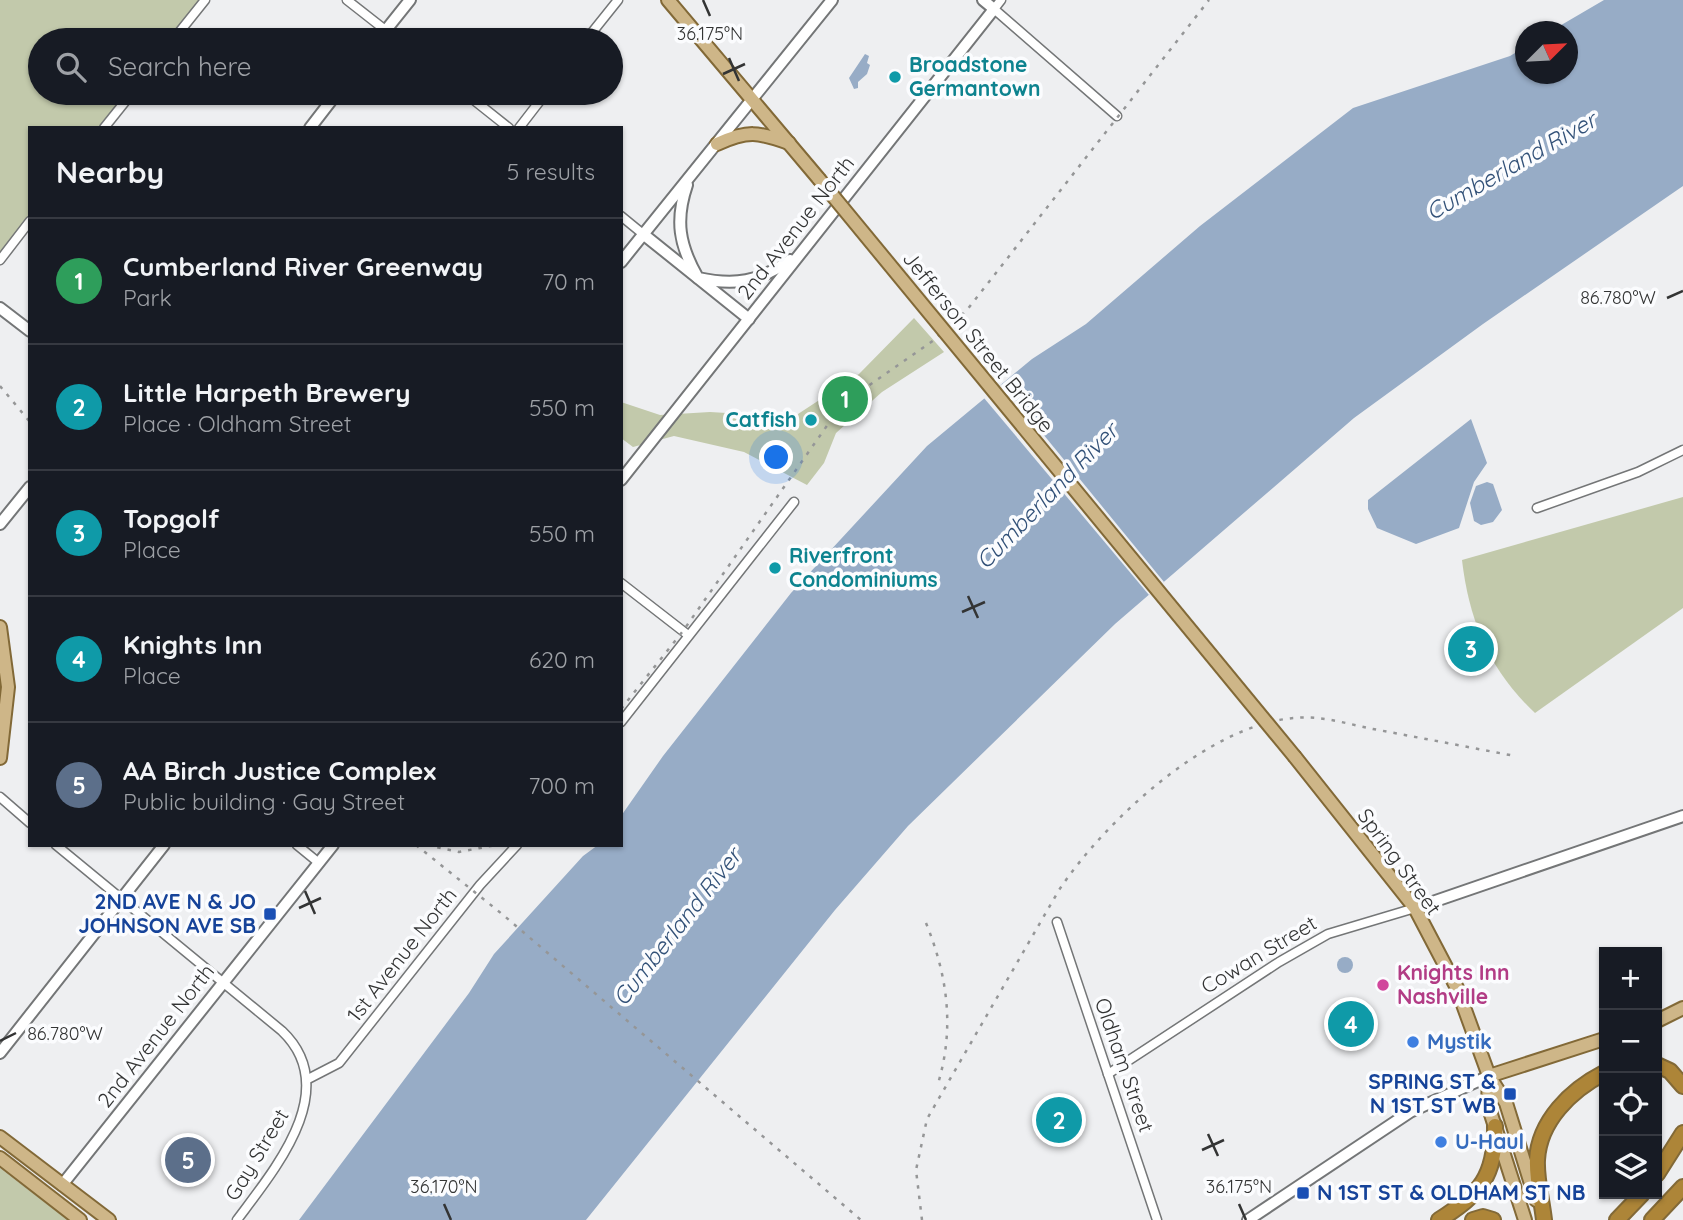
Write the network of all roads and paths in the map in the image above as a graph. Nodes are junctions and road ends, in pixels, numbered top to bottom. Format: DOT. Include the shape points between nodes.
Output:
graph roads {
  1 [pos="205,0"];
  2 [pos="347,0"];
  3 [pos="410,0"];
  4 [pos="618,0"];
  5 [pos="668,0"];
  6 [pos="832,0"];
  7 [pos="983,0"];
  8 [pos="997,4"];
  9 [pos="183,28"];
  10 [pos="383,28"];
  11 [pos="388,28"];
  12 [pos="596,28"];
  13 [pos="754,100"];
  14 [pos="122,105"];
  15 [pos="328,105"];
  16 [pos="480,105"];
  17 [pos="537,105"];
  18 [pos="1118,116"];
  19 [pos="106,126"];
  20 [pos="312,126"];
  21 [pos="506,126"];
  22 [pos="521,126"];
  23 [pos="790,143"];
  24 [pos="717,144"];
  25 [pos="689,178"];
  26 [pos="623,218"];
  27 [pos="28,224"];
  28 [pos="643,234"];
  29 [pos="801,253"];
  30 [pos="623,259"];
  31 [pos="0,260"];
  32 [pos="698,278"];
  33 [pos="0,308"];
  34 [pos="749,319"];
  35 [pos="28,329"];
  36 [pos="1683,450"];
  37 [pos="623,477"];
  38 [pos="28,489"];
  39 [pos="794,502"];
  40 [pos="1537,508"];
  41 [pos="0,524"];
  42 [pos="623,585"];
  43 [pos="0,626"];
  44 [pos="688,635"];
  45 [pos="623,719"];
  46 [pos="1295,757"];
  47 [pos="0,758"];
  48 [pos="0,797"];
  49 [pos="1683,816"];
  50 [pos="28,821"];
  51 [pos="58,847"];
  52 [pos="155,847"];
  53 [pos="162,847"];
  54 [pos="299,847"];
  55 [pos="331,847"];
  56 [pos="515,847"];
  57 [pos="154,858"];
  58 [pos="319,863"];
  59 [pos="120,900"];
  60 [pos="1415,908"];
  61 [pos="1057,922"];
  62 [pos="222,982"];
  63 [pos="1683,1008"];
  64 [pos="1683,1014"];
  65 [pos="1662,1019"];
  66 [pos="1662,1020"];
  67 [pos="1599,1041"];
  68 [pos="0,1053"];
  69 [pos="1662,1067"];
  70 [pos="1108,1074"];
  71 [pos="1489,1076"];
  72 [pos="1599,1077"];
  73 [pos="308,1079"];
  74 [pos="1683,1086"];
  75 [pos="1495,1126"];
  76 [pos="1683,1133"];
  77 [pos="0,1137"];
  78 [pos="1683,1152"];
  79 [pos="0,1158"];
  80 [pos="1662,1168"];
  81 [pos="1662,1171"];
  82 [pos="62,1185"];
  83 [pos="1683,1186"];
  84 [pos="1637,1199"];
  85 [pos="80,1220"];
  86 [pos="109,1220"];
  87 [pos="237,1220"];
  88 [pos="1157,1220"];
  89 [pos="1248,1220"];
  90 [pos="1439,1220"];
  91 [pos="1473,1220"];
  92 [pos="1493,1220"];
  93 [pos="1525,1220"];
  94 [pos="1543,1220"];
  95 [pos="1617,1220"];
  96 [pos="1652,1220"];
  1 -- 9 [label="street"];
  2 -- 10 [label="street"];
  3 -- 11 [label="street"];
  4 -- 12 [label="street"];
  5 -- 13 [label="main road, Jefferson Street Bridge"];
  6 -- 13 [label="street"];
  7 -- 8 [label="street"];
  8 -- 18 [label="street"];
  8 -- 29 [label="street, 2nd Avenue North"];
  13 -- 23 [label="main road, Jefferson Street Bridge"];
  13 -- 24 [label="street"];
  14 -- 19 [label="street"];
  15 -- 20 [label="street"];
  16 -- 21 [label="street"];
  17 -- 22 [label="street"];
  23 -- 24 [label="main road" via="753,133"];
  23 -- 46 [label="main road, Jefferson Street Bridge, bridge"];
  24 -- 25 [label="street"];
  25 -- 28 [label="street"];
  25 -- 32 [label="street" via="679,228"];
  26 -- 28 [label="street"];
  27 -- 31 [label="street"];
  28 -- 30 [label="street"];
  28 -- 32 [label="street"];
  29 -- 32 [label="street" via="746,283"];
  29 -- 34 [label="street, 2nd Avenue North"];
  32 -- 34 [label="street"];
  33 -- 35 [label="street"];
  34 -- 37 [label="street, 2nd Avenue North"];
  36 -- 40 [label="street" via="1638,472"];
  38 -- 41 [label="street"];
  39 -- 44 [label="street"];
  42 -- 44 [label="street"];
  43 -- 47 [label="main road" via="8,687"];
  44 -- 45 [label="street"];
  46 -- 60 [label="main road, Spring Street"];
  48 -- 50 [label="street"];
  49 -- 60 [label="street, Cowan Street"];
  51 -- 59 [label="street, Gay Street"];
  52 -- 57 [label="street"];
  53 -- 57 [label="street"];
  54 -- 58 [label="street"];
  55 -- 58 [label="street, 2nd Avenue North"];
  56 -- 73 [label="street, 1st Avenue North" via="339,1063"];
  57 -- 59 [label="street"];
  58 -- 62 [label="street, 2nd Avenue North"];
  59 -- 62 [label="street, Gay Street"];
  59 -- 68 [label="street"];
  60 -- 70 [label="street, Cowan Street" via="1328,934"];
  60 -- 71 [label="main road, Spring Street" via="1457,988"];
  61 -- 70 [label="street, Oldham Street"];
  62 -- 73 [label="street, Gay Street" via="289,1037"];
  62 -- 82 [label="street, 2nd Avenue North"];
  63 -- 65 [label="main road"];
  64 -- 66 [label="main road"];
  67 -- 71 [label="main road"];
  69 -- 74 [label="highway"];
  70 -- 88 [label="street, Oldham Street"];
  71 -- 75 [label="main road, Spring Street" via="1488,1105"];
  71 -- 89 [label="street" via="1410,1112"];
  71 -- 94 [label="main road, Spring Street" via="1506,1103"];
  72 -- 94 [label="highway" via="1558,1108 1544,1129 1537,1160"];
  73 -- 87 [label="street, Gay Street" via="300,1121"];
  75 -- 90 [label="highway" via="1496,1152 1482,1186"];
  75 -- 93 [label="main road, Spring Street"];
  76 -- 80 [label="highway"];
  77 -- 82 [label="main road"];
  78 -- 81 [label="highway"];
  79 -- 85 [label="main road"];
  82 -- 86 [label="main road"];
  83 -- 96 [label="highway"];
  84 -- 95 [label="highway"];
  91 -- 92 [label="highway"];
}
